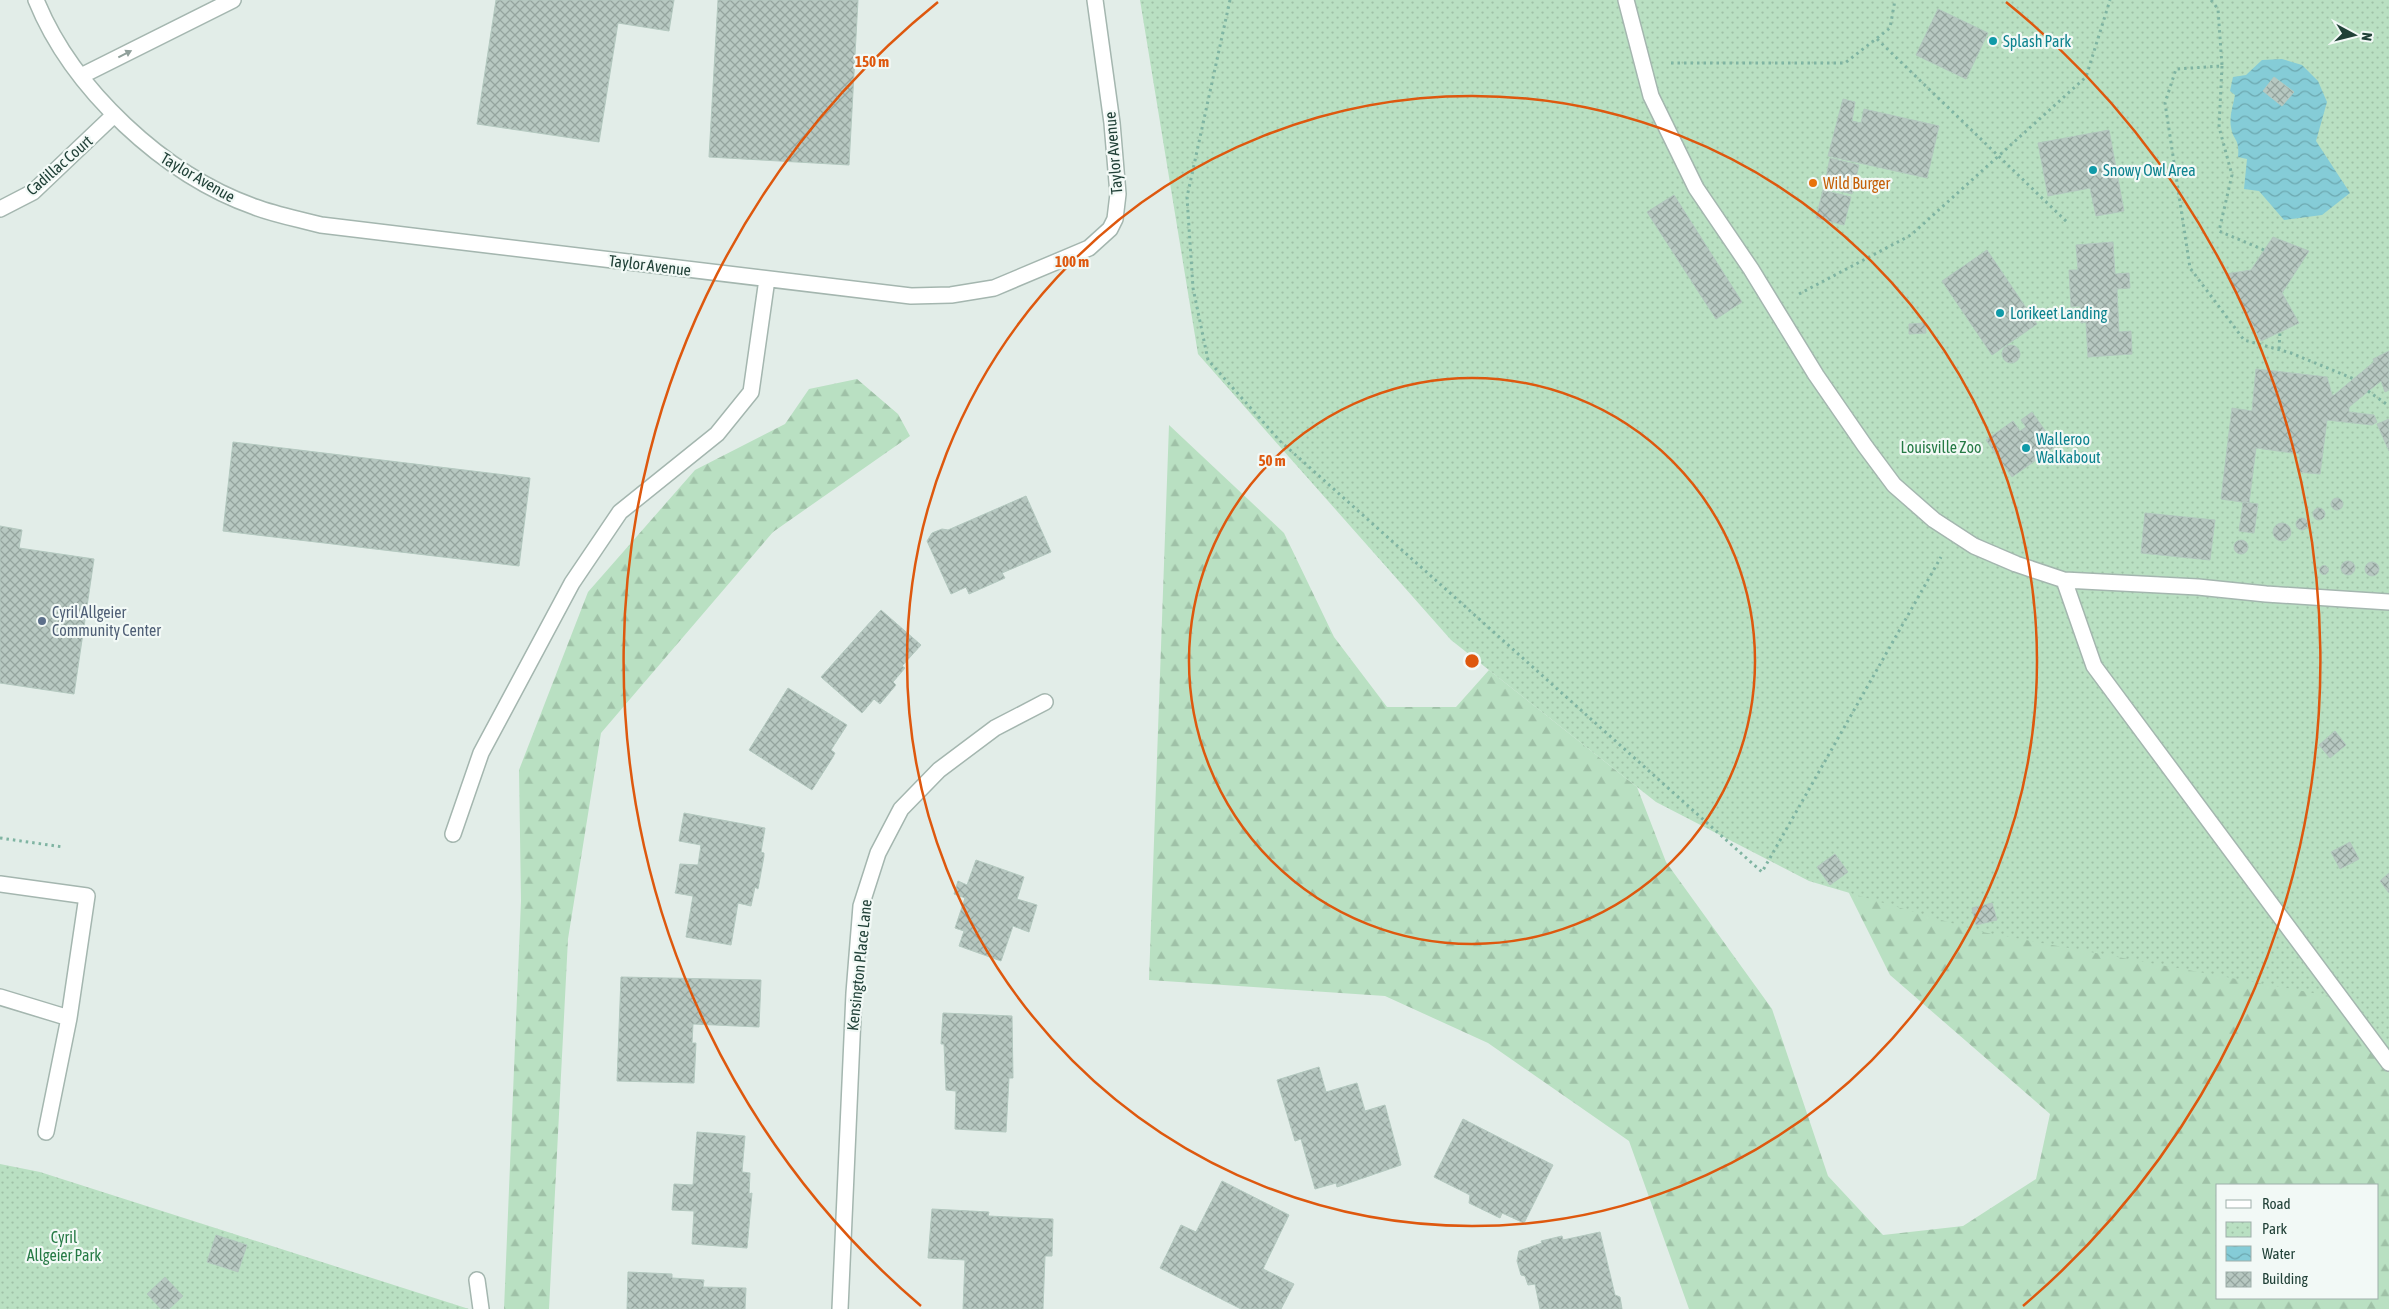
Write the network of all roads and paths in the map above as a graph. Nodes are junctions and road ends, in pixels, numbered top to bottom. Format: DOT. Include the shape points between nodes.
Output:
graph roads {
  1 [pos="36,0"];
  2 [pos="233,0"];
  3 [pos="1095,0"];
  4 [pos="1230,0"];
  5 [pos="1626,0"];
  6 [pos="1895,0"];
  7 [pos="2110,0"];
  8 [pos="2211,0"];
  9 [pos="1877,39"];
  10 [pos="1642,63"];
  11 [pos="2222,66"];
  12 [pos="81,76"];
  13 [pos="114,115"];
  14 [pos="1998,154"];
  15 [pos="0,209"];
  16 [pos="2066,222"];
  17 [pos="2264,250"];
  18 [pos="767,279"];
  19 [pos="1775,308"];
  20 [pos="2280,332"];
  21 [pos="2279,349"];
  22 [pos="2354,379"];
  23 [pos="2368,391"];
  24 [pos="2389,406"];
  25 [pos="1954,533"];
  26 [pos="2064,580"];
  27 [pos="2389,602"];
  28 [pos="1045,702"];
  29 [pos="453,834"];
  30 [pos="0,838"];
  31 [pos="63,847"];
  32 [pos="0,884"];
  33 [pos="0,997"];
  34 [pos="69,1018"];
  35 [pos="2389,1063"];
  36 [pos="46,1132"];
  37 [pos="477,1280"];
  38 [pos="481,1309"];
  39 [pos="840,1309"];
  1 -- 12 [label="street, Taylor Avenue"];
  12 -- 2 [label="street, one-way"];
  3 -- 18 [label="street, Taylor Avenue" via="1118,194 1115,219 1110,229 1089,248 994,288 951,295 911,296"];
  4 -- 25 [label="path" via="1187,197 1193,288 1208,360 1280,441 1762,872"];
  5 -- 10 [label="street"];
  6 -- 9 [label="path" via="1890,28"];
  7 -- 14 [label="path" via="2086,77"];
  8 -- 11 [label="path" via="2218,9"];
  9 -- 10 [label="path" via="1845,63"];
  9 -- 14 [label="path"];
  10 -- 19 [label="street" via="1651,96 1696,188"];
  11 -- 17 [label="path" via="2219,127 2232,175 2219,231"];
  11 -- 21 [label="path" via="2176,69 2165,103 2190,268 2244,340"];
  12 -- 13 [label="street, Taylor Avenue"];
  13 -- 15 [label="street, Cadillac Court" via="33,192"];
  13 -- 18 [label="street, Taylor Avenue" via="155,152 213,189 255,207 321,225"];
  14 -- 16 [label="path"];
  14 -- 19 [label="path" via="1911,235"];
  18 -- 29 [label="street" via="751,392 717,434 620,512 572,583 481,753"];
  19 -- 25 [label="street" via="1816,375 1894,485"];
  20 -- 21 [label="path"];
  21 -- 22 [label="path"];
  23 -- 24 [label="path"];
  25 -- 26 [label="street" via="1974,546 2016,564"];
  26 -- 27 [label="street" via="2180,585"];
  26 -- 35 [label="street" via="2094,666"];
  28 -- 39 [label="street, Kensington Place Lane" via="995,728 940,770 901,809 878,853 861,906"];
  30 -- 31 [label="path"];
  32 -- 34 [label="street" via="87,896"];
  33 -- 34 [label="street"];
  34 -- 36 [label="street"];
  37 -- 38 [label="street"];
}
